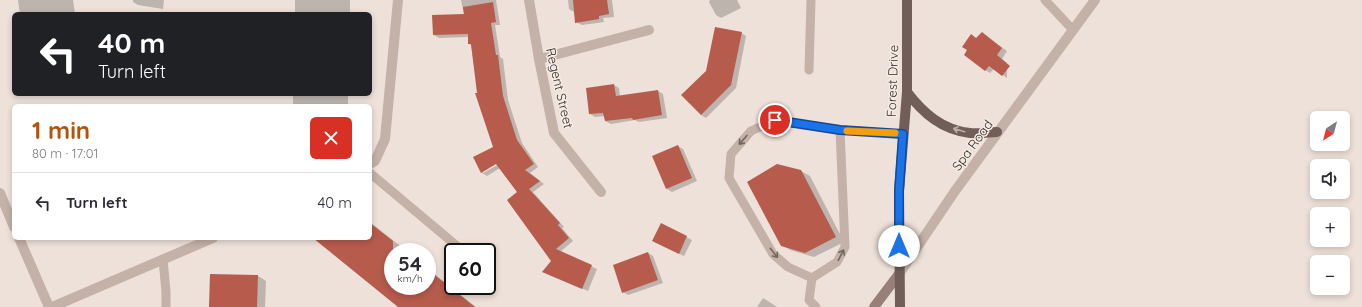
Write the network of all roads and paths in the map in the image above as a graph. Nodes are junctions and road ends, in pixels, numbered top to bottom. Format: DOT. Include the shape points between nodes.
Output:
graph roads {
  1 [pos="398,0"];
  2 [pos="529,0"];
  3 [pos="811,0"];
  4 [pos="907,0"];
  5 [pos="1045,0"];
  6 [pos="1094,0"];
  7 [pos="649,30"];
  8 [pos="1073,30"];
  9 [pos="539,59"];
  10 [pos="809,70"];
  11 [pos="907,92"];
  12 [pos="840,130"];
  13 [pos="997,132"];
  14 [pos="903,134"];
  15 [pos="372,163"];
  16 [pos="372,175"];
  17 [pos="601,192"];
  18 [pos="0,193"];
  19 [pos="3,211"];
  20 [pos="12,224"];
  21 [pos="20,240"];
  22 [pos="208,240"];
  23 [pos="453,243"];
  24 [pos="163,259"];
  25 [pos="899,274"];
  26 [pos="812,278"];
  27 [pos="50,307"];
  28 [pos="166,307"];
  29 [pos="816,307"];
  30 [pos="874,307"];
  31 [pos="900,307"];
  1 -- 15 [label="street" via="385,139"];
  2 -- 9 [label="street, Regent Street"];
  3 -- 10 [label="lane"];
  4 -- 11 [label="main road, Forest Drive"];
  5 -- 8 [label="lane"];
  6 -- 8 [label="street, Spa Road"];
  7 -- 9 [label="street"];
  8 -- 13 [label="street, Spa Road"];
  9 -- 17 [label="street, Regent Street" via="554,133"];
  13 -- 11 [label="main road, one-way" via="971,133 947,127 919,108"];
  11 -- 14 [label="main road, Forest Drive"];
  12 -- 14 [label="lane"];
  26 -- 12 [label="lane, one-way" via="837,262 845,247"];
  12 -- 26 [label="lane, one-way" via="775,120 751,131 731,154 729,178 773,254 788,268"];
  13 -- 25 [label="street, Spa Road"];
  14 -- 25 [label="main road, Forest Drive" via="899,191"];
  16 -- 23 [label="lane"];
  18 -- 19 [label="street"];
  19 -- 20 [label="street"];
  21 -- 27 [label="street"];
  22 -- 24 [label="street"];
  24 -- 27 [label="street"];
  24 -- 28 [label="lane"];
  25 -- 30 [label="main road, Spa Road"];
  25 -- 31 [label="main road, Forest Drive"];
  26 -- 29 [label="lane" via="808,300"];
}
